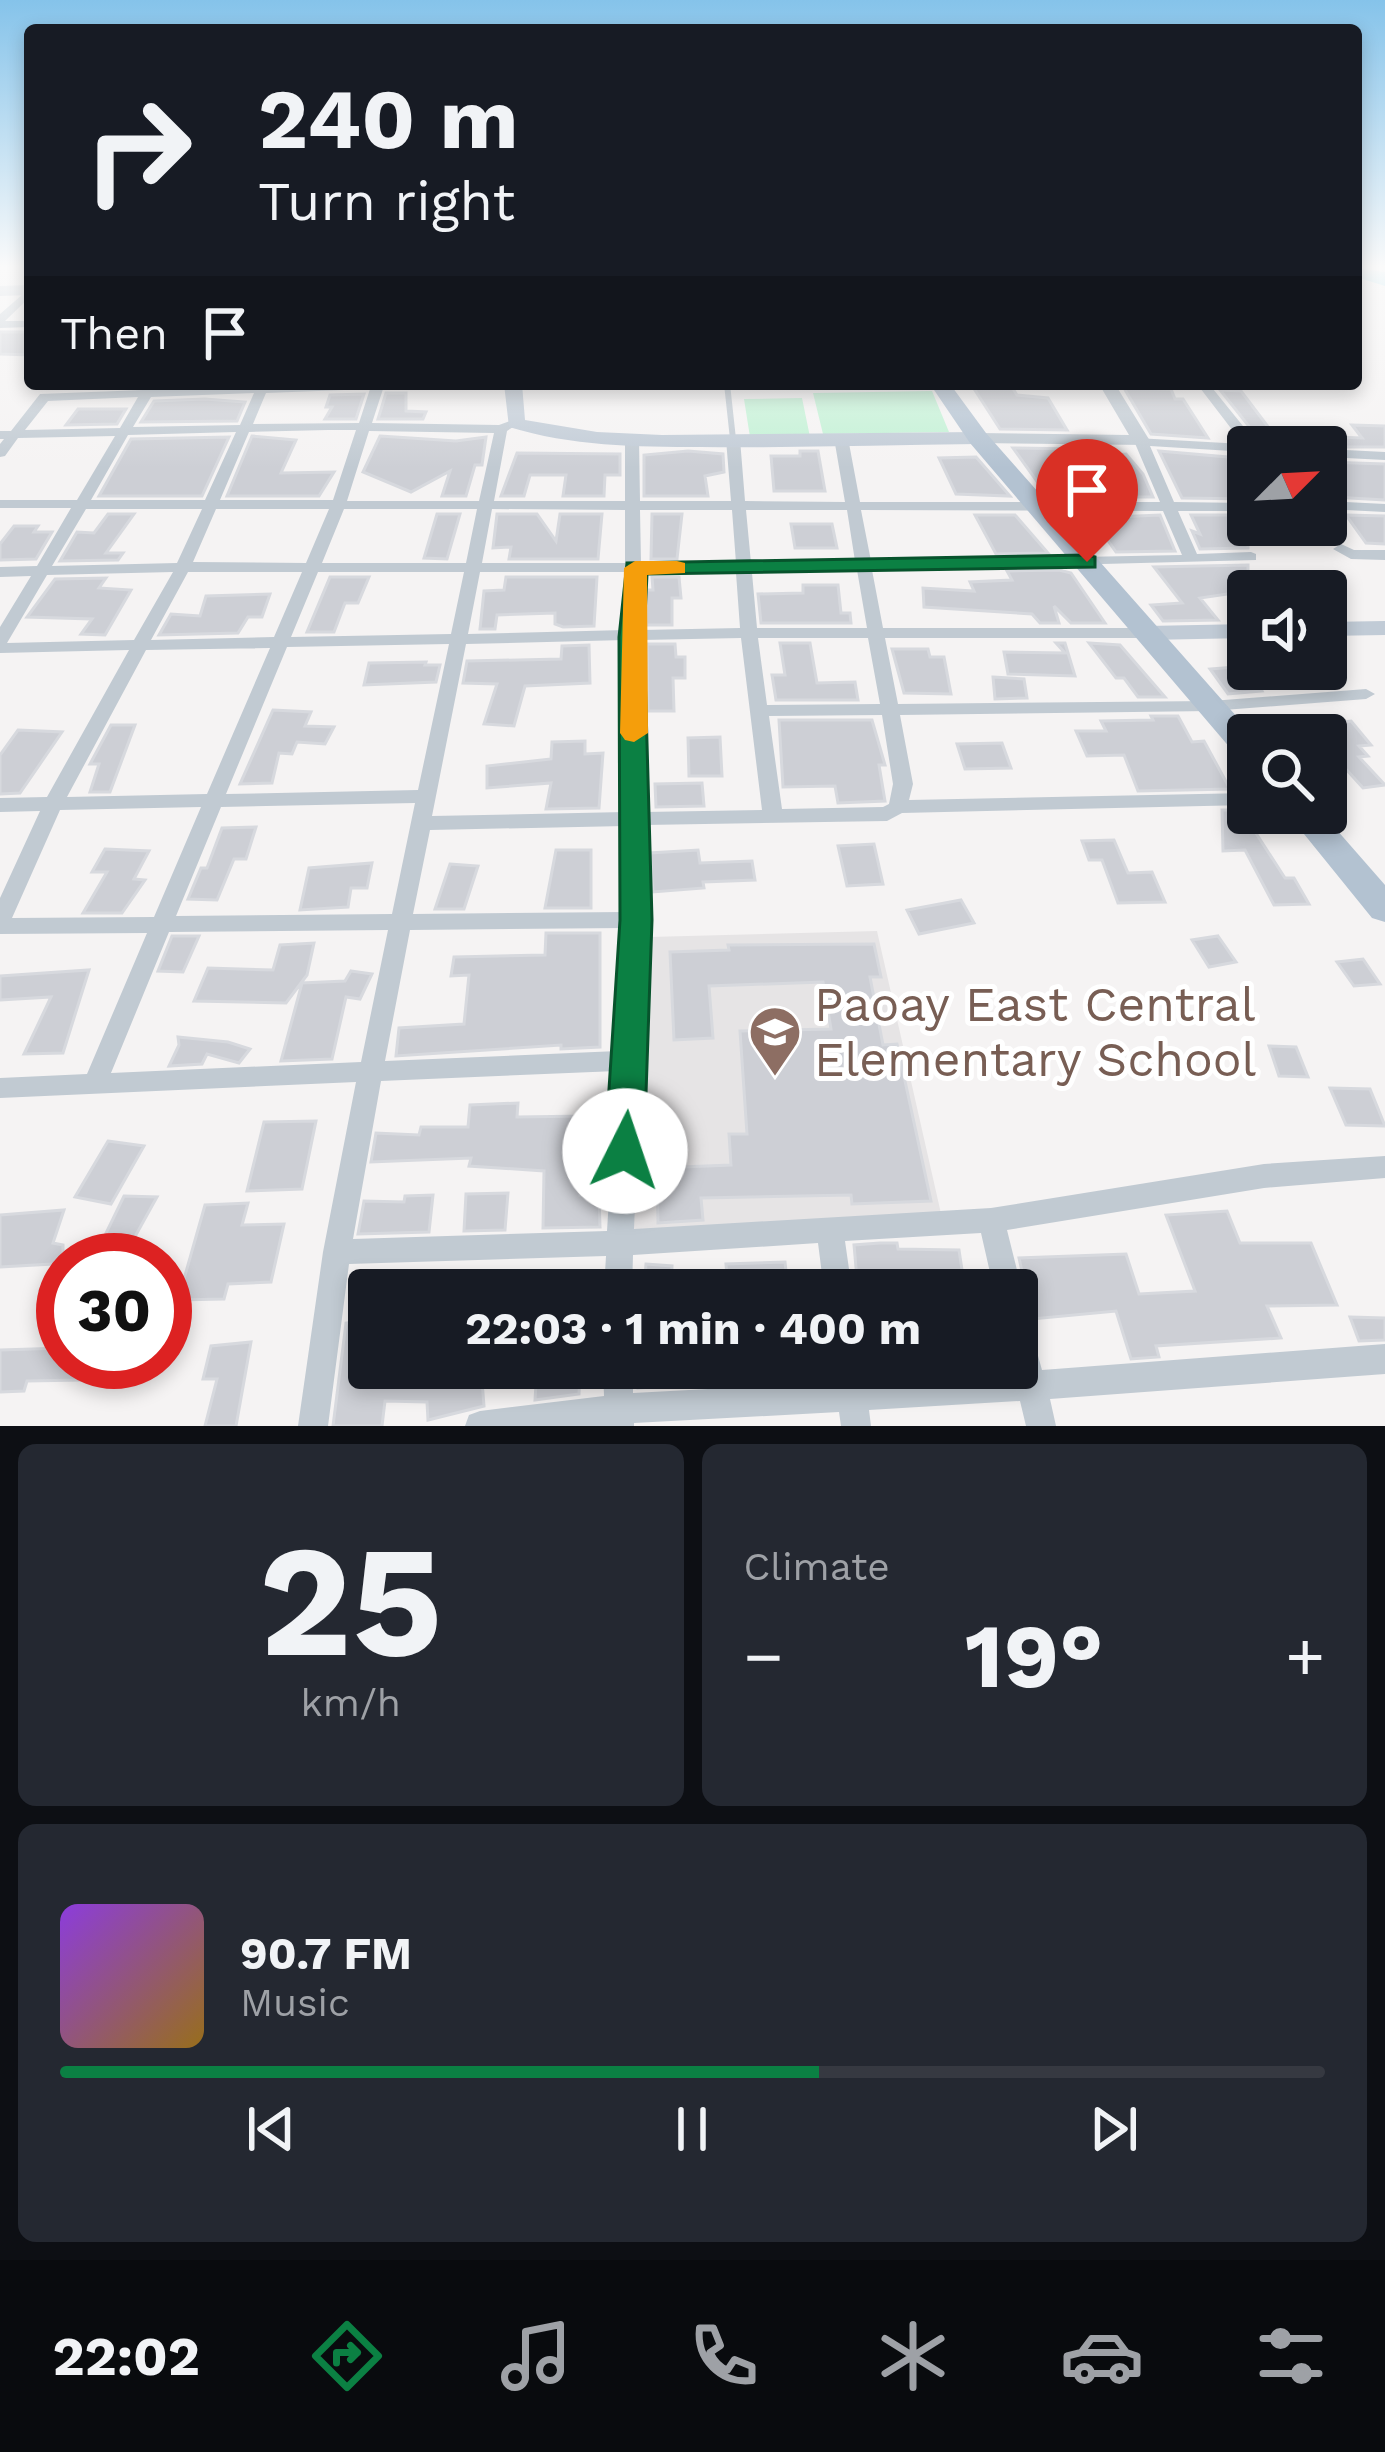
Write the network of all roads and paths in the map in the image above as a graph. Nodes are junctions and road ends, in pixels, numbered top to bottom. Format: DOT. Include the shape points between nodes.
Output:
graph roads {
  1 [pos="137,390"];
  2 [pos="148,390"];
  3 [pos="262,390"];
  4 [pos="376,390"];
  5 [pos="512,390"];
  6 [pos="728,390"];
  7 [pos="944,390"];
  8 [pos="1111,390"];
  9 [pos="1208,390"];
  10 [pos="362,426"];
  11 [pos="508,426"];
  12 [pos="1235,426"];
  13 [pos="245,428"];
  14 [pos="124,431"];
  15 [pos="8,435"];
  16 [pos="632,438"];
  17 [pos="841,438"];
  18 [pos="978,438"];
  19 [pos="733,439"];
  20 [pos="1141,441"];
  21 [pos="1227,446"];
  22 [pos="0,453"];
  23 [pos="1347,454"];
  24 [pos="1385,456"];
  25 [pos="339,503"];
  26 [pos="0,504"];
  27 [pos="82,504"];
  28 [pos="209,504"];
  29 [pos="483,504"];
  30 [pos="632,506"];
  31 [pos="740,506"];
  32 [pos="854,506"];
  33 [pos="1347,506"];
  34 [pos="1042,508"];
  35 [pos="1227,508"];
  36 [pos="1385,508"];
  37 [pos="1172,509"];
  38 [pos="1341,549"];
  39 [pos="1189,554"];
  40 [pos="1385,555"];
  41 [pos="1251,557"];
  42 [pos="1087,562"];
  43 [pos="862,566"];
  44 [pos="183,567"];
  45 [pos="311,567"];
  46 [pos="474,568"];
  47 [pos="635,568"];
  48 [pos="746,568"];
  49 [pos="0,572"];
  50 [pos="39,572"];
  51 [pos="1385,628"];
  52 [pos="1347,629"];
  53 [pos="876,631"];
  54 [pos="1227,631"];
  55 [pos="749,633"];
  56 [pos="1147,633"];
  57 [pos="632,637"];
  58 [pos="459,638"];
  59 [pos="0,644"];
  60 [pos="140,645"];
  61 [pos="279,645"];
  62 [pos="1366,694"];
  63 [pos="1211,706"];
  64 [pos="758,711"];
  65 [pos="887,711"];
  66 [pos="1227,725"];
  67 [pos="428,796"];
  68 [pos="216,797"];
  69 [pos="1227,799"];
  70 [pos="53,803"];
  71 [pos="0,806"];
  72 [pos="898,807"];
  73 [pos="773,816"];
  74 [pos="637,819"];
  75 [pos="422,823"];
  76 [pos="1322,834"];
  77 [pos="1379,895"];
  78 [pos="636,920"];
  79 [pos="0,923"];
  80 [pos="404,923"];
  81 [pos="162,927"];
  82 [pos="631,1060"];
  83 [pos="370,1075"];
  84 [pos="95,1083"];
  85 [pos="0,1088"];
  86 [pos="1385,1167"];
  87 [pos="992,1220"];
  88 [pos="830,1230"];
  89 [pos="618,1243"];
  90 [pos="337,1252"];
  91 [pos="618,1269"];
  92 [pos="835,1269"];
  93 [pos="1003,1269"];
  94 [pos="1385,1358"];
  95 [pos="1038,1385"];
  96 [pos="982,1389"];
  97 [pos="1032,1389"];
  98 [pos="853,1397"];
  99 [pos="619,1418"];
  100 [pos="313,1426"];
  101 [pos="480,1426"];
  102 [pos="1041,1426"];
  1 -- 15 [label="street" via="44,398"];
  2 -- 14 [label="street"];
  3 -- 13 [label="street"];
  4 -- 10 [label="street"];
  5 -- 11 [label="main road"];
  6 -- 19 [label="lane"];
  7 -- 18 [label="main road"];
  8 -- 20 [label="street"];
  9 -- 12 [label="street"];
  10 -- 11 [label="street"];
  10 -- 13 [label="street"];
  10 -- 25 [label="street"];
  11 -- 16 [label="main road"];
  11 -- 29 [label="street"];
  13 -- 14 [label="street"];
  13 -- 28 [label="street"];
  14 -- 15 [label="street"];
  14 -- 27 [label="street"];
  15 -- 22 [label="street"];
  16 -- 19 [label="main road"];
  16 -- 30 [label="street"];
  17 -- 18 [label="main road"];
  17 -- 19 [label="main road"];
  17 -- 32 [label="street"];
  18 -- 20 [label="street"];
  18 -- 34 [label="main road"];
  19 -- 31 [label="street"];
  20 -- 21 [label="street"];
  20 -- 37 [label="street"];
  23 -- 24 [label="street"];
  25 -- 28 [label="street"];
  25 -- 29 [label="street"];
  25 -- 45 [label="street"];
  26 -- 27 [label="street"];
  27 -- 28 [label="street"];
  27 -- 50 [label="street"];
  28 -- 44 [label="street"];
  29 -- 30 [label="street"];
  29 -- 46 [label="street"];
  30 -- 31 [label="street"];
  30 -- 47 [label="street"];
  31 -- 32 [label="street"];
  31 -- 48 [label="street"];
  32 -- 34 [label="street"];
  32 -- 43 [label="street"];
  33 -- 36 [label="street"];
  34 -- 37 [label="street"];
  34 -- 42 [label="main road"];
  35 -- 37 [label="street"];
  37 -- 39 [label="street"];
  38 -- 40 [label="street"];
  39 -- 41 [label="street"];
  39 -- 42 [label="street"];
  42 -- 43 [label="street"];
  42 -- 56 [label="main road"];
  43 -- 48 [label="street"];
  43 -- 53 [label="street"];
  44 -- 45 [label="street"];
  44 -- 50 [label="street"];
  44 -- 60 [label="street"];
  45 -- 46 [label="street"];
  45 -- 61 [label="street"];
  46 -- 47 [label="street"];
  46 -- 58 [label="street"];
  47 -- 48 [label="street"];
  47 -- 57 [label="street"];
  48 -- 55 [label="street"];
  49 -- 50 [label="street"];
  50 -- 59 [label="street"];
  51 -- 52 [label="main road"];
  53 -- 55 [label="street"];
  53 -- 56 [label="street"];
  53 -- 65 [label="street"];
  54 -- 56 [label="main road"];
  55 -- 57 [label="street"];
  55 -- 64 [label="street"];
  56 -- 63 [label="main road"];
  57 -- 58 [label="street"];
  57 -- 74 [label="street"];
  58 -- 61 [label="street"];
  58 -- 67 [label="street"];
  59 -- 60 [label="street"];
  60 -- 61 [label="street"];
  60 -- 70 [label="street"];
  61 -- 68 [label="street"];
  62 -- 63 [label="street"];
  63 -- 65 [label="street"];
  63 -- 66 [label="main road"];
  64 -- 65 [label="street"];
  64 -- 73 [label="street"];
  65 -- 72 [label="street" via="903,784"];
  67 -- 68 [label="street"];
  67 -- 75 [label="street"];
  68 -- 70 [label="street"];
  68 -- 81 [label="street"];
  69 -- 72 [label="street"];
  70 -- 71 [label="street"];
  70 -- 79 [label="street"];
  72 -- 73 [label="street" via="886,814"];
  73 -- 74 [label="street"];
  74 -- 75 [label="street"];
  74 -- 78 [label="street"];
  75 -- 80 [label="street"];
  76 -- 77 [label="main road"];
  78 -- 80 [label="street"];
  78 -- 82 [label="street"];
  79 -- 81 [label="street"];
  80 -- 81 [label="street"];
  80 -- 83 [label="street"];
  81 -- 84 [label="street"];
  82 -- 83 [label="street"];
  82 -- 89 [label="street"];
  83 -- 84 [label="street"];
  83 -- 90 [label="street"];
  84 -- 85 [label="street"];
  86 -- 87 [label="street" via="1264,1176"];
  87 -- 88 [label="street"];
  87 -- 93 [label="street"];
  88 -- 89 [label="street"];
  88 -- 92 [label="street"];
  89 -- 90 [label="street"];
  89 -- 91 [label="street"];
  90 -- 100 [label="street"];
  94 -- 95 [label="street"];
  96 -- 98 [label="street"];
  97 -- 102 [label="street"];
  98 -- 99 [label="street"];
  99 -- 101 [label="street"];
}
